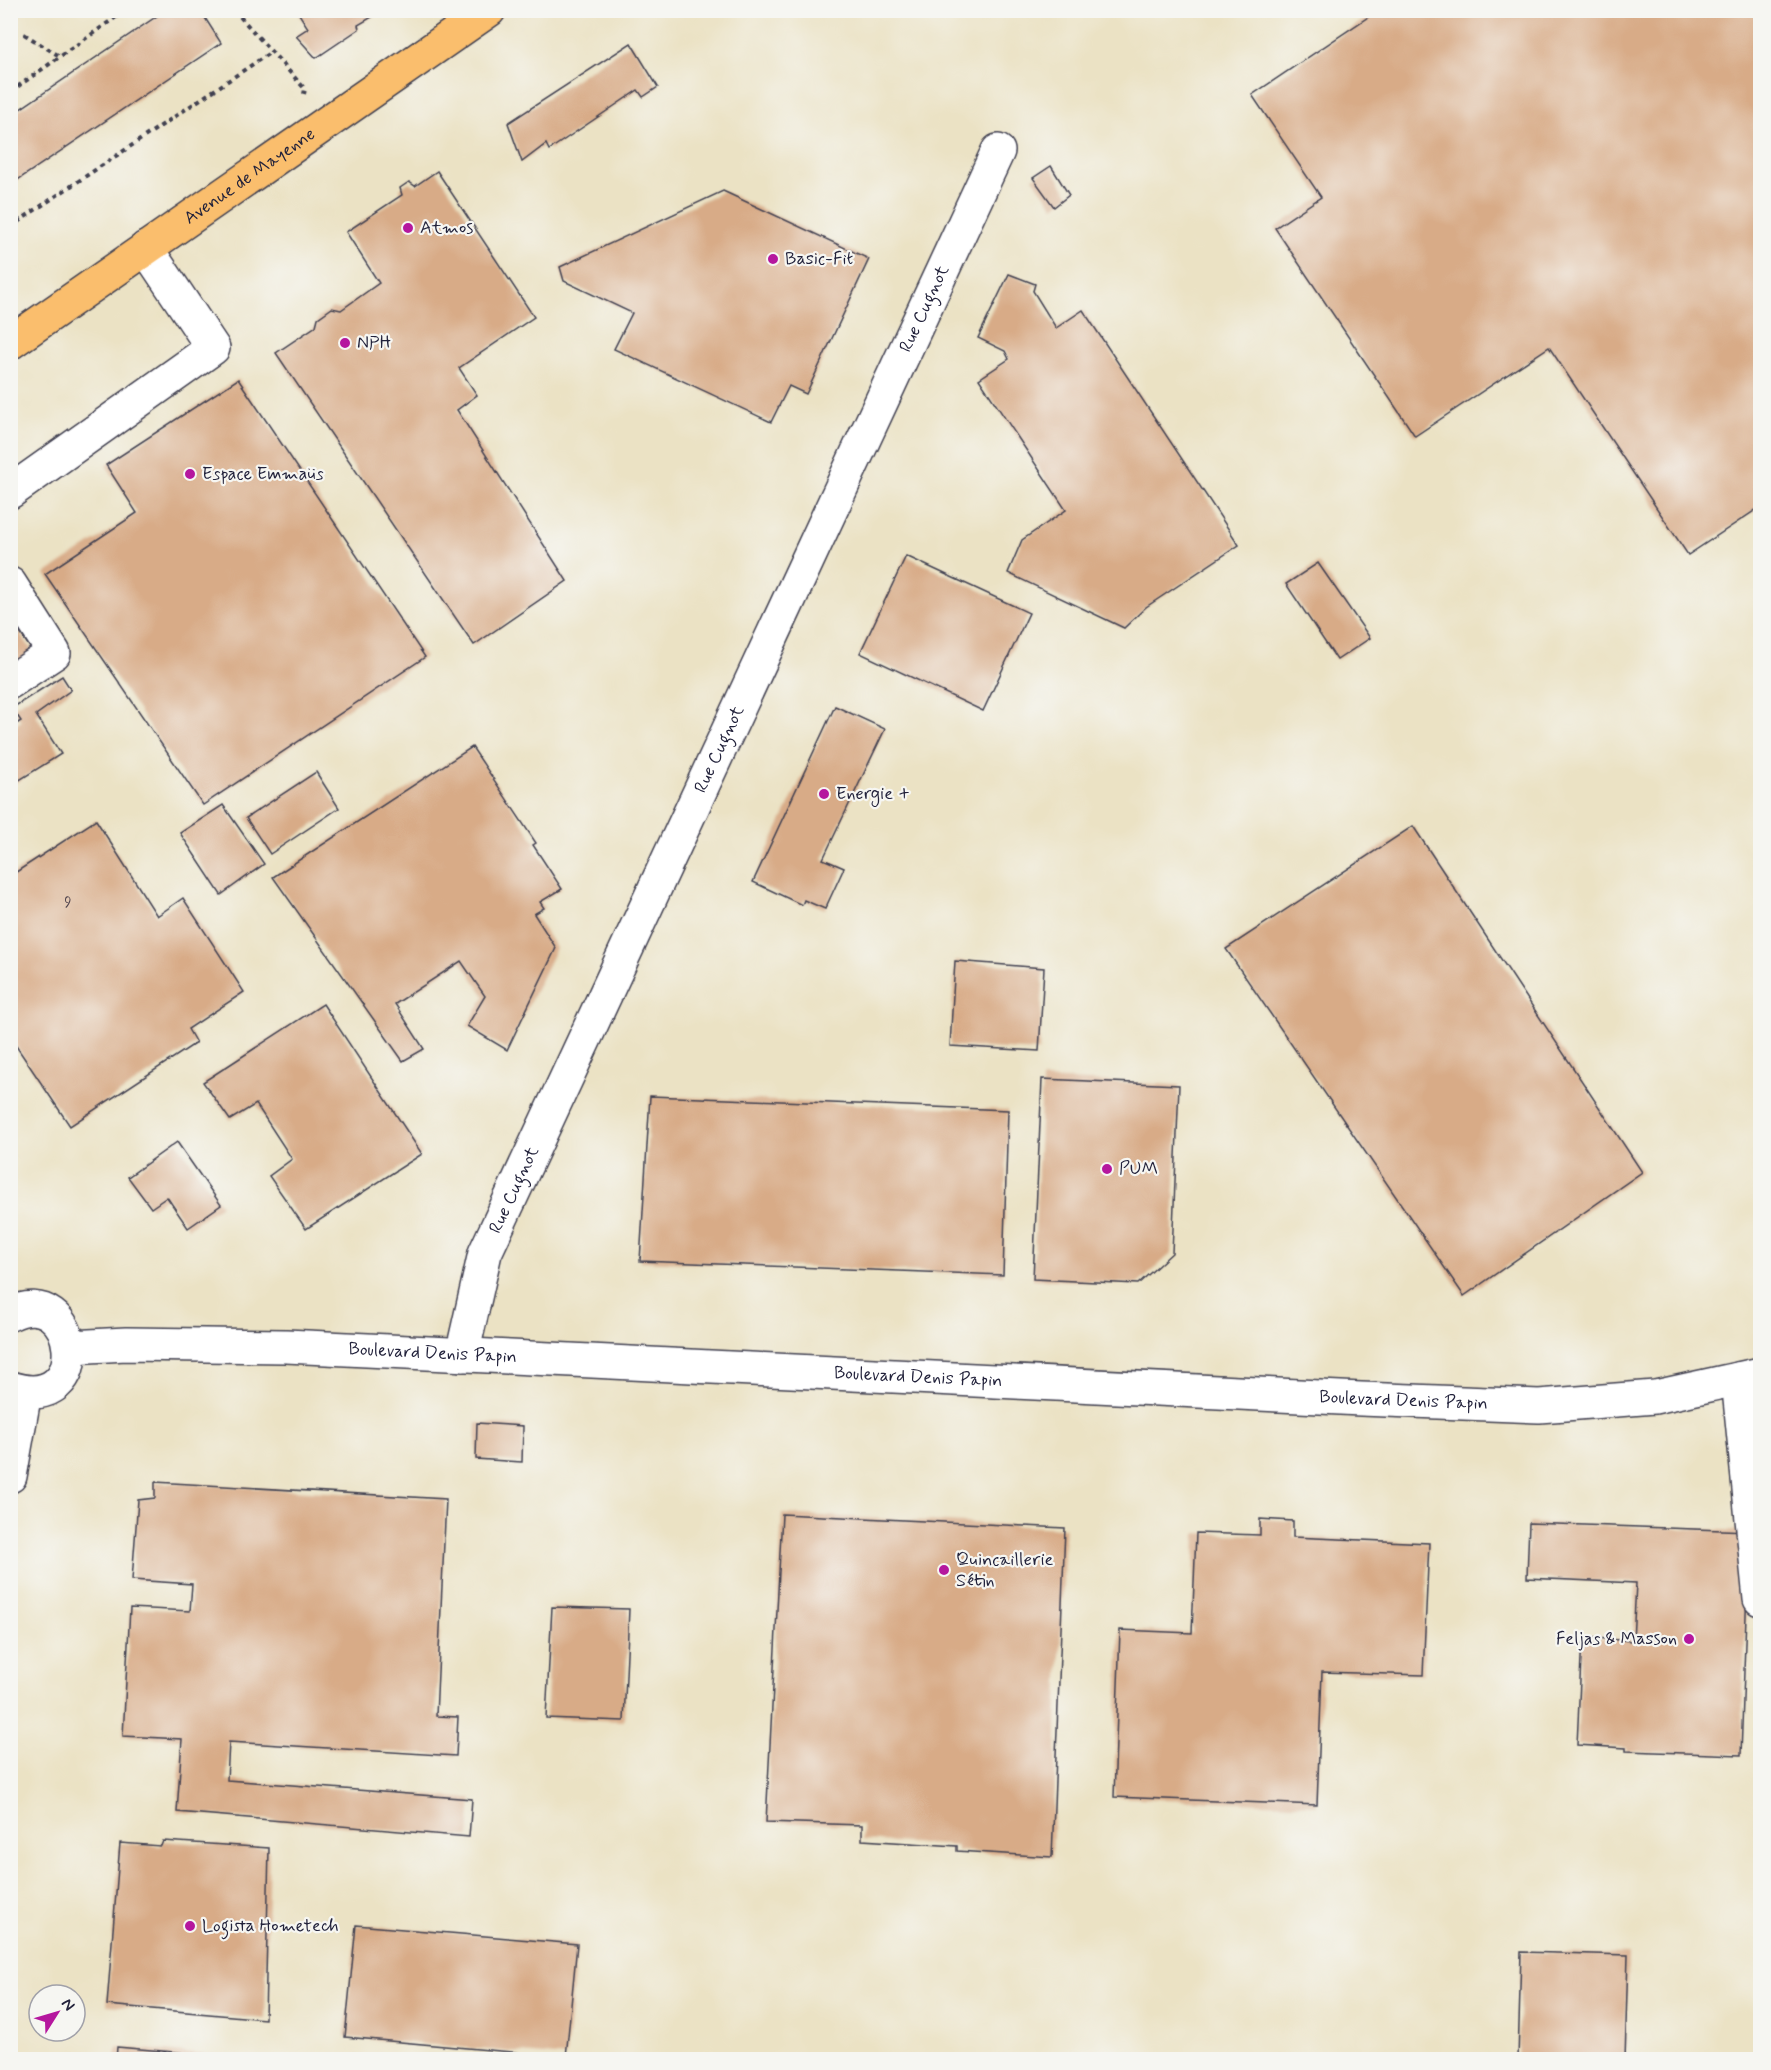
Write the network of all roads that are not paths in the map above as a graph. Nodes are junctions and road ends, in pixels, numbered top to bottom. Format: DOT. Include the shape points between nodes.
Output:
graph roads {
  1 [pos="489,10"];
  2 [pos="998,151"];
  3 [pos="146,248"];
  4 [pos="10,343"];
  5 [pos="10,492"];
  6 [pos="10,584"];
  7 [pos="10,682"];
  8 [pos="10,1314"];
  9 [pos="71,1347"];
  10 [pos="462,1355"];
  11 [pos="1749,1376"];
  12 [pos="18,1390"];
  13 [pos="10,1476"];
  14 [pos="1761,1599"];
  1 -- 3 [label="main road, Avenue de Mayenne"];
  2 -- 10 [label="street, Rue Cugnot" via="485,1253"];
  3 -- 4 [label="main road, Avenue de Mayenne"];
  3 -- 5 [label="street" via="213,348"];
  6 -- 7 [label="street" via="54,653"];
  8 -- 9 [label="street" via="28,1309 52,1316 68,1335"];
  9 -- 10 [label="street, Boulevard Denis Papin" via="286,1346"];
  9 -- 12 [label="street" via="70,1359 58,1381 37,1392"];
  10 -- 11 [label="street, Boulevard Denis Papin" via="1539,1406 1656,1397"];
  11 -- 14 [label="street"];
  12 -- 13 [label="street"];
}
